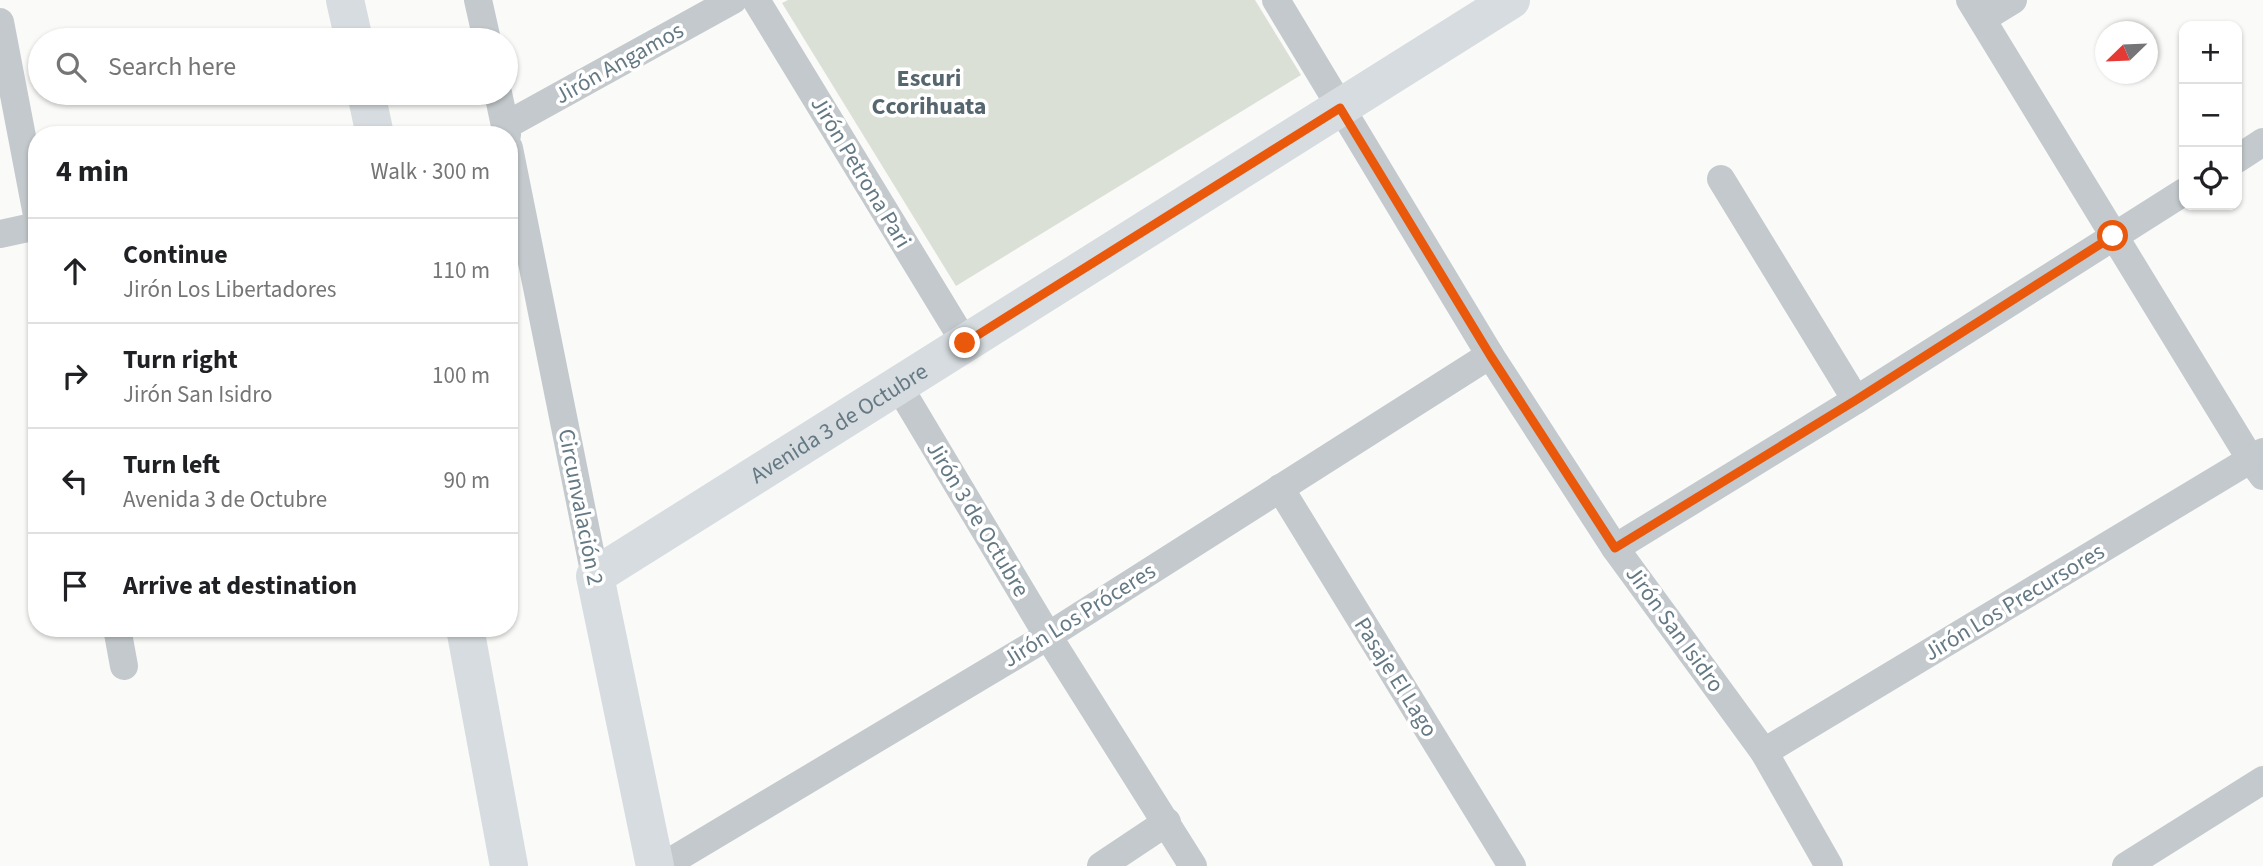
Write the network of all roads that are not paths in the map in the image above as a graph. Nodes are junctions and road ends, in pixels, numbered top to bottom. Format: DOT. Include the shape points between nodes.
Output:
graph roads {
  1 [pos="345,0"];
  2 [pos="478,0"];
  3 [pos="733,0"];
  4 [pos="756,0"];
  5 [pos="1276,0"];
  6 [pos="1511,0"];
  7 [pos="2013,0"];
  8 [pos="1976,10"];
  9 [pos="0,22"];
  10 [pos="351,28"];
  11 [pos="484,28"];
  12 [pos="369,105"];
  13 [pos="501,105"];
  14 [pos="1340,108"];
  15 [pos="373,126"];
  16 [pos="505,126"];
  17 [pos="518,129"];
  18 [pos="2263,142"];
  19 [pos="2242,156"];
  20 [pos="28,168"];
  21 [pos="1721,179"];
  22 [pos="518,191"];
  23 [pos="2179,195"];
  24 [pos="28,228"];
  25 [pos="0,234"];
  26 [pos="2113,236"];
  27 [pos="965,343"];
  28 [pos="1490,355"];
  29 [pos="898,385"];
  30 [pos="1856,400"];
  31 [pos="2259,463"];
  32 [pos="1280,488"];
  33 [pos="1615,548"];
  34 [pos="595,576"];
  35 [pos="1048,636"];
  36 [pos="119,637"];
  37 [pos="468,637"];
  38 [pos="124,666"];
  39 [pos="1764,752"];
  40 [pos="2263,780"];
  41 [pos="1167,822"];
  42 [pos="2141,862"];
  43 [pos="509,866"];
  44 [pos="655,866"];
  45 [pos="663,866"];
  46 [pos="1101,866"];
  47 [pos="1193,866"];
  48 [pos="1512,866"];
  49 [pos="1829,866"];
  1 -- 10 [label="street"];
  2 -- 11 [label="street"];
  3 -- 17 [label="street, Jirón Angamos"];
  4 -- 27 [label="street, Jirón Petrona Pari"];
  5 -- 14 [label="street, Jirón San Isidro"];
  6 -- 14 [label="street, Avenida 3 de Octubre"];
  7 -- 8 [label="street"];
  8 -- 26 [label="street"];
  9 -- 20 [label="street"];
  12 -- 15 [label="street"];
  13 -- 16 [label="street, Circunvalación 2"];
  14 -- 27 [label="street, Avenida 3 de Octubre"];
  14 -- 28 [label="street, Jirón San Isidro"];
  18 -- 19 [label="street"];
  21 -- 30 [label="street"];
  22 -- 34 [label="street, Circunvalación 2"];
  23 -- 26 [label="street"];
  24 -- 25 [label="street"];
  26 -- 30 [label="street"];
  26 -- 31 [label="street"];
  27 -- 29 [label="street, Avenida 3 de Octubre"];
  28 -- 32 [label="street, Jirón Los Próceres"];
  28 -- 33 [label="street, Jirón San Isidro"];
  29 -- 34 [label="street, Avenida 3 de Octubre"];
  29 -- 35 [label="street, Jirón 3 de Octubre"];
  30 -- 33 [label="street"];
  31 -- 39 [label="street, Jirón Los Precursores"];
  32 -- 35 [label="street, Jirón Los Próceres"];
  32 -- 48 [label="street, Pasaje El Lago"];
  33 -- 39 [label="street, Jirón San Isidro"];
  34 -- 44 [label="street, Circunvalación 2"];
  35 -- 41 [label="street, Jirón 3 de Octubre"];
  35 -- 45 [label="street, Jirón Los Próceres"];
  36 -- 38 [label="street"];
  37 -- 43 [label="street"];
  39 -- 49 [label="street, Jirón San Isidro"];
  40 -- 42 [label="street"];
  41 -- 46 [label="street"];
  41 -- 47 [label="street, Jirón 3 de Octubre"];
}
